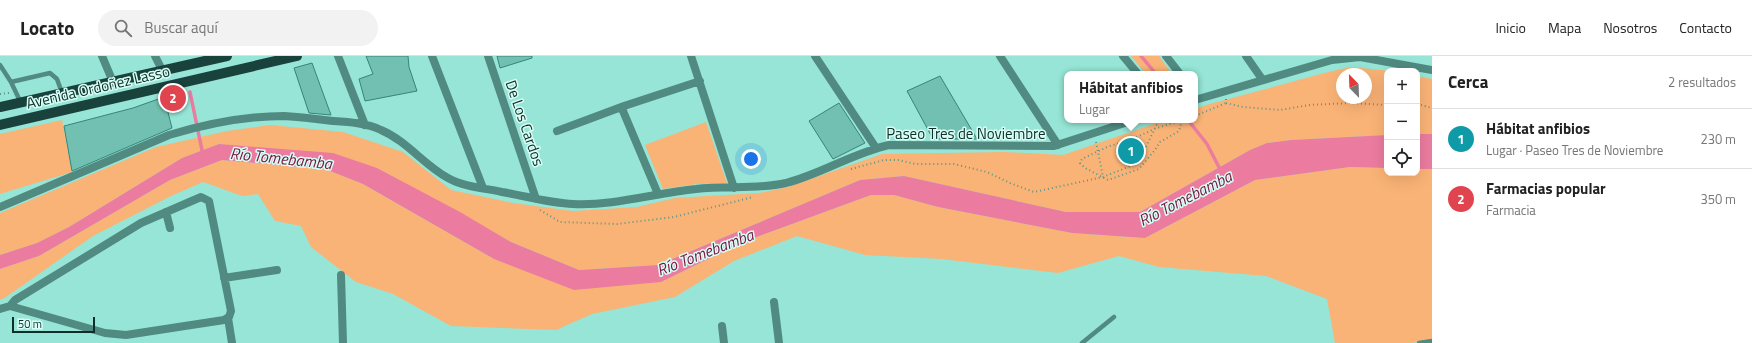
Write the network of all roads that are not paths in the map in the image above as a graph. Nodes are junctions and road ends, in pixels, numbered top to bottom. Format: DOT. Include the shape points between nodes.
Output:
graph roads {
  1 [pos="102,56"];
  2 [pos="155,56"];
  3 [pos="227,56"];
  4 [pos="297,56"];
  5 [pos="338,56"];
  6 [pos="432,56"];
  7 [pos="488,56"];
  8 [pos="691,56"];
  9 [pos="815,56"];
  10 [pos="1000,56"];
  11 [pos="1123,56"];
  12 [pos="1166,56"];
  13 [pos="1246,56"];
  14 [pos="1359,57"];
  15 [pos="1331,58"];
  16 [pos="0,65"];
  17 [pos="162,70"];
  18 [pos="1432,70"];
  19 [pos="1136,71"];
  20 [pos="1178,71"];
  21 [pos="1262,79"];
  22 [pos="700,81"];
  23 [pos="11,82"];
  24 [pos="113,82"];
  25 [pos="62,93"];
  26 [pos="1198,97"];
  27 [pos="21,103"];
  28 [pos="624,106"];
  29 [pos="0,107"];
  30 [pos="1125,123"];
  31 [pos="0,125"];
  32 [pos="365,125"];
  33 [pos="557,131"];
  34 [pos="1058,145"];
  35 [pos="876,148"];
  36 [pos="483,188"];
  37 [pos="734,188"];
  38 [pos="658,194"];
  39 [pos="536,199"];
  40 [pos="0,207"];
  41 [pos="166,212"];
  42 [pos="170,228"];
  43 [pos="277,270"];
  44 [pos="341,275"];
  45 [pos="224,278"];
  46 [pos="774,302"];
  47 [pos="10,306"];
  48 [pos="0,309"];
  49 [pos="1114,317"];
  50 [pos="228,318"];
  51 [pos="722,326"];
  52 [pos="1432,341"];
  53 [pos="232,343"];
  54 [pos="343,343"];
  55 [pos="724,343"];
  56 [pos="779,343"];
  57 [pos="1082,343"];
  58 [pos="1419,343"];
  1 -- 24 [label="street"];
  2 -- 17 [label="street"];
  3 -- 17 [label="main road, Avenida Ordoñez Lasso"];
  4 -- 31 [label="main road, Avenida Ordoñez Lasso"];
  5 -- 32 [label="street"];
  6 -- 36 [label="street"];
  7 -- 39 [label="street, De Los Cardos"];
  8 -- 22 [label="street"];
  9 -- 35 [label="street"];
  10 -- 34 [label="street"];
  11 -- 19 [label="street"];
  12 -- 20 [label="street"];
  13 -- 21 [label="street"];
  14 -- 15 [label="street"];
  14 -- 18 [label="street"];
  15 -- 21 [label="street"];
  16 -- 23 [label="lane"];
  17 -- 24 [label="main road, Avenida Ordoñez Lasso"];
  21 -- 26 [label="street"];
  22 -- 28 [label="street"];
  22 -- 37 [label="street"];
  23 -- 25 [label="lane" via="50,73 57,79"];
  23 -- 27 [label="lane"];
  24 -- 25 [label="main road, Avenida Ordoñez Lasso"];
  25 -- 27 [label="main road, Avenida Ordoñez Lasso"];
  27 -- 29 [label="main road, Avenida Ordoñez Lasso"];
  28 -- 33 [label="street"];
  28 -- 38 [label="street" via="623,110"];
  30 -- 34 [label="street, Paseo Tres de Noviembre"];
  32 -- 36 [label="street, Paseo Tres de Noviembre" via="393,136 449,179"];
  32 -- 40 [label="street, Paseo Tres de Noviembre" via="285,116 197,127 169,135"];
  34 -- 35 [label="street, Paseo Tres de Noviembre" via="900,145"];
  35 -- 37 [label="street, Paseo Tres de Noviembre" via="785,183"];
  36 -- 39 [label="street, Paseo Tres de Noviembre"];
  37 -- 38 [label="street, Paseo Tres de Noviembre" via="698,188"];
  38 -- 39 [label="street, Paseo Tres de Noviembre" via="590,204"];
  41 -- 42 [label="street"];
  41 -- 45 [label="street" via="201,198 209,201"];
  41 -- 47 [label="street" via="141,223 15,300"];
  43 -- 45 [label="street"];
  44 -- 54 [label="street"];
  45 -- 50 [label="street" via="231,311"];
  46 -- 56 [label="street"];
  47 -- 48 [label="street"];
  47 -- 50 [label="street" via="105,333 126,335"];
  49 -- 57 [label="lane"];
  50 -- 53 [label="street"];
  51 -- 55 [label="street"];
  52 -- 58 [label="lane"];
}
